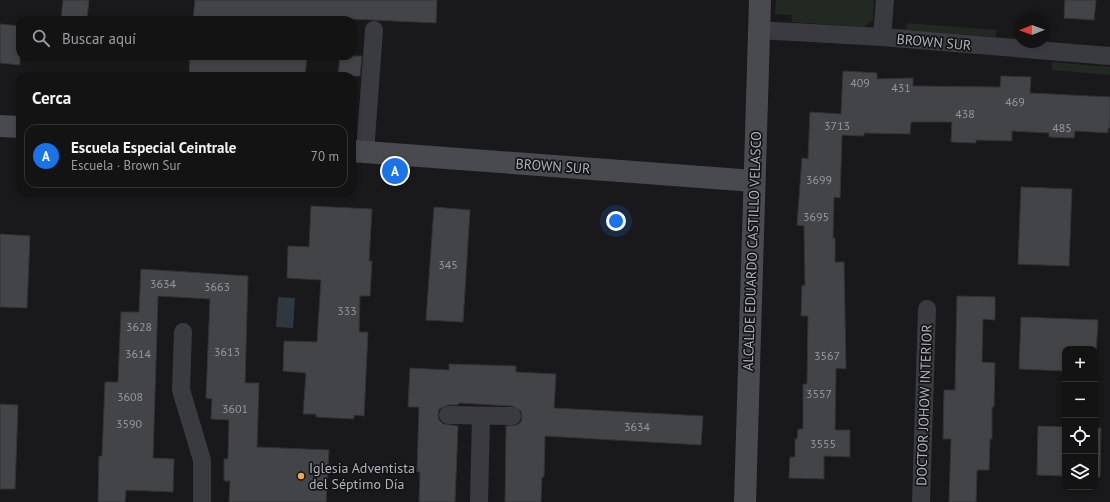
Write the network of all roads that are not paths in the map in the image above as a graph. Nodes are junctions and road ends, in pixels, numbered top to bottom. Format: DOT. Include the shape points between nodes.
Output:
graph roads {
  1 [pos="760,0"];
  2 [pos="885,0"];
  3 [pos="374,30"];
  4 [pos="759,30"];
  5 [pos="882,37"];
  6 [pos="1110,56"];
  7 [pos="0,126"];
  8 [pos="16,127"];
  9 [pos="359,152"];
  10 [pos="754,181"];
  11 [pos="927,309"];
  12 [pos="183,332"];
  13 [pos="448,415"];
  14 [pos="481,416"];
  15 [pos="512,416"];
  16 [pos="202,502"];
  17 [pos="479,502"];
  18 [pos="745,502"];
  19 [pos="922,502"];
  1 -- 4 [label="main road, ALCALDE EDUARDO CASTILLO VELASCO"];
  2 -- 5 [label="street"];
  3 -- 9 [label="street"];
  4 -- 5 [label="street, BROWN SUR"];
  4 -- 10 [label="main road, ALCALDE EDUARDO CASTILLO VELASCO"];
  5 -- 6 [label="street, BROWN SUR"];
  7 -- 8 [label="main road"];
  9 -- 10 [label="main road, BROWN SUR"];
  10 -- 18 [label="main road, ALCALDE EDUARDO CASTILLO VELASCO"];
  11 -- 19 [label="street, DOCTOR JOHOW INTERIOR"];
  12 -- 16 [label="street" via="181,390 202,460"];
  13 -- 14 [label="street"];
  14 -- 15 [label="street"];
  14 -- 17 [label="street"];
}
